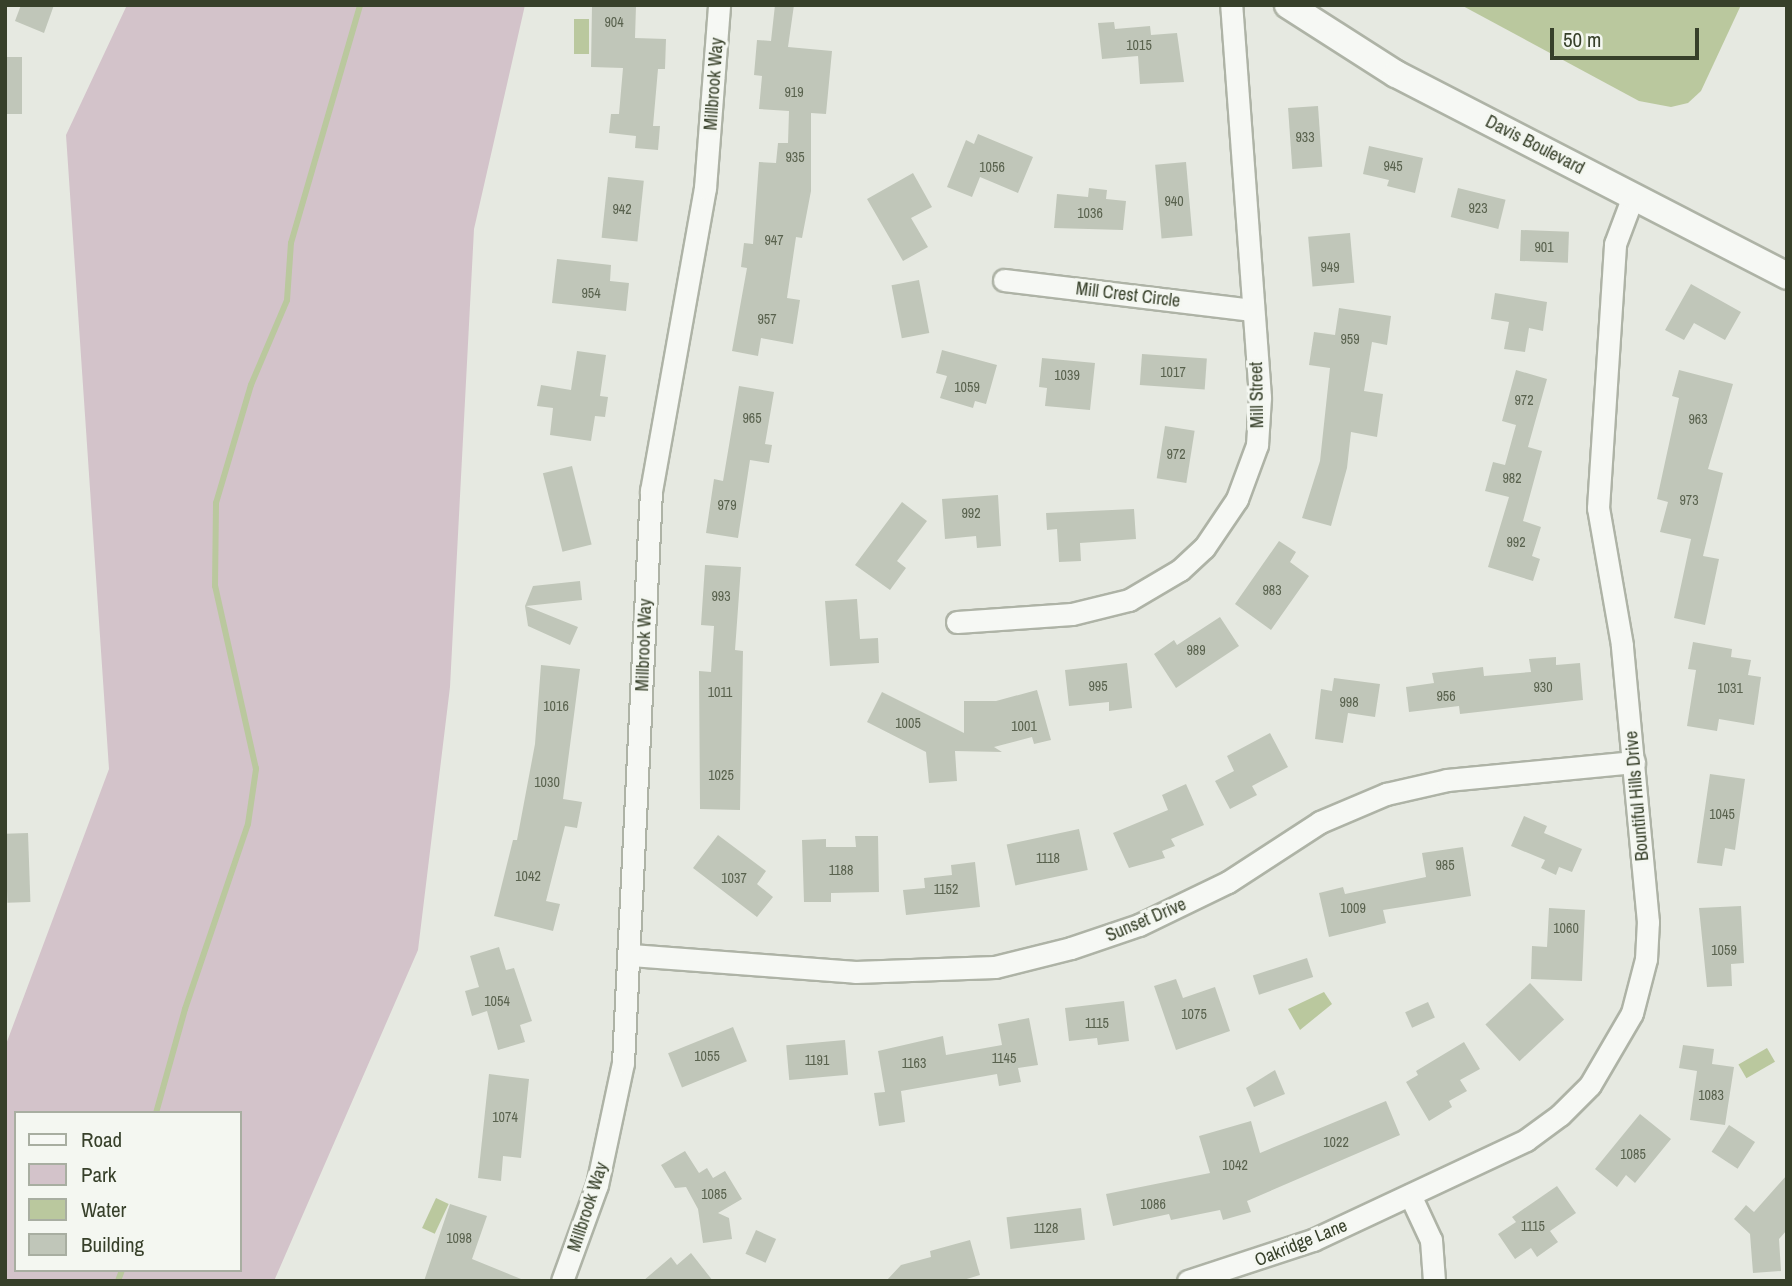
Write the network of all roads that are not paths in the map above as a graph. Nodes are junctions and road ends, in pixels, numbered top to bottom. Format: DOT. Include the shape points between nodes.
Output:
graph roads {
  1 [pos="719,5"];
  2 [pos="1231,5"];
  3 [pos="1288,5"];
  4 [pos="1633,196"];
  5 [pos="1787,276"];
  6 [pos="1004,280"];
  7 [pos="1252,310"];
  8 [pos="957,622"];
  9 [pos="1634,762"];
  10 [pos="631,955"];
  11 [pos="1410,1195"];
  12 [pos="562,1281"];
  13 [pos="1188,1281"];
  14 [pos="1434,1281"];
  1 -- 10 [label="street, Millbrook Way" via="705,188 651,491"];
  2 -- 7 [label="street, Mill Street"];
  3 -- 4 [label="street, Davis Boulevard" via="1359,54"];
  4 -- 5 [label="street, Davis Boulevard"];
  4 -- 9 [label="street, Bountiful Hills Drive" via="1615,244 1598,508 1622,645"];
  6 -- 7 [label="street, Mill Crest Circle"];
  7 -- 8 [label="street, Mill Street" via="1260,397 1257,445 1237,499 1204,548 1154,588 1101,609"];
  9 -- 10 [label="street, Sunset Drive" via="1447,780 1386,794 1320,822 1228,882 1139,925 995,967 855,972"];
  9 -- 11 [label="street, Bountiful Hills Drive" via="1648,941 1639,994 1624,1031 1590,1085 1543,1129"];
  10 -- 12 [label="street, Millbrook Way" via="617,1103 597,1185"];
  11 -- 13 [label="street, Oakridge Lane" via="1295,1247"];
  11 -- 14 [label="street" via="1431,1240"];
}
